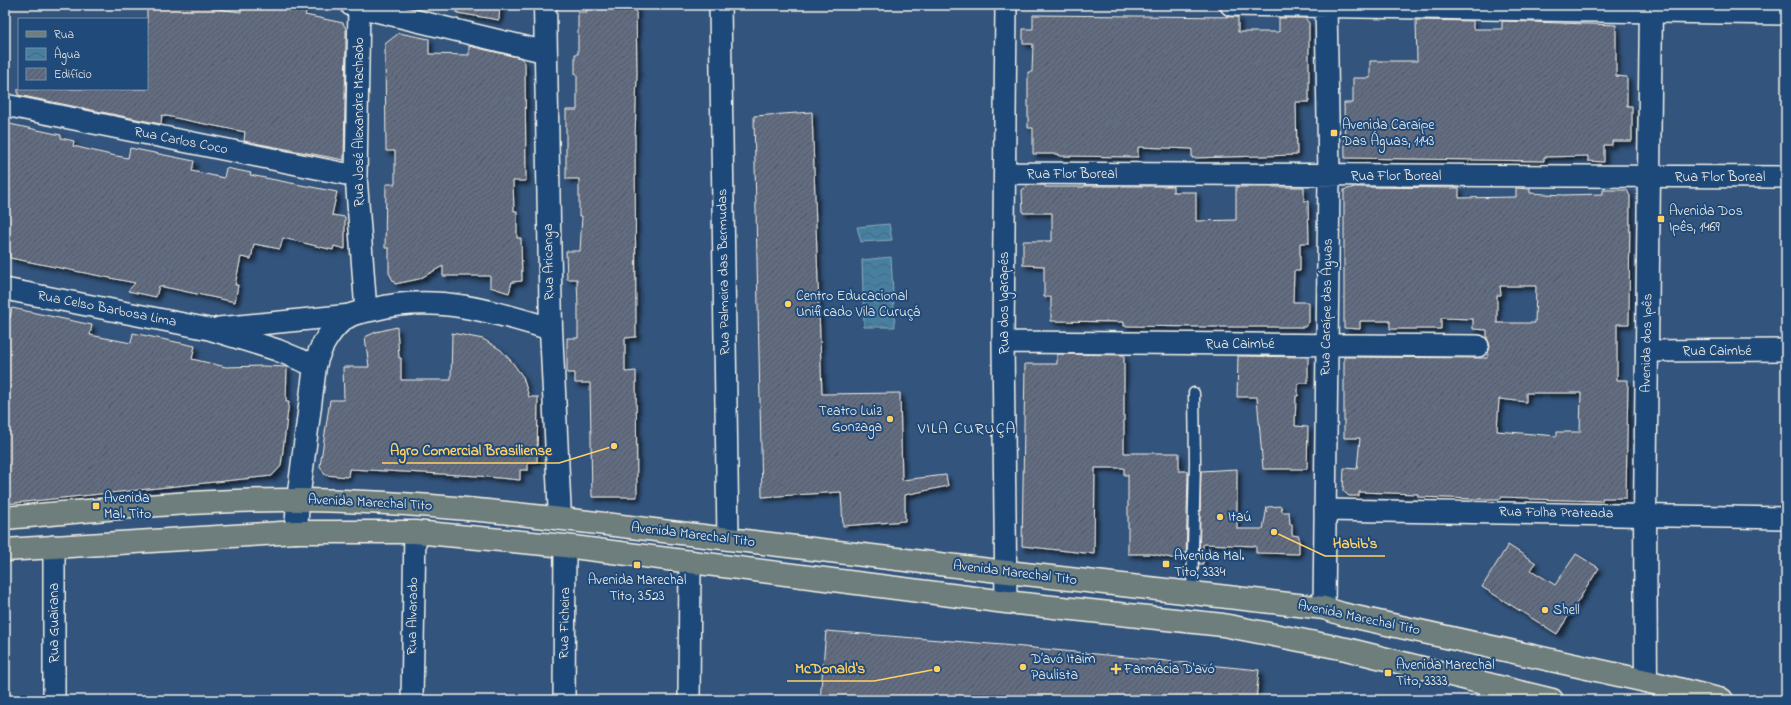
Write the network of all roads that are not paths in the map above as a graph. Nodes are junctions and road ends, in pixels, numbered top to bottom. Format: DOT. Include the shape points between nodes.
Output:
graph roads {
  1 [pos="545,5"];
  2 [pos="720,5"];
  3 [pos="1006,5"];
  4 [pos="1231,5"];
  5 [pos="356,6"];
  6 [pos="1326,6"];
  7 [pos="1651,8"];
  8 [pos="1786,14"];
  9 [pos="546,52"];
  10 [pos="5,105"];
  11 [pos="1005,174"];
  12 [pos="1329,175"];
  13 [pos="356,176"];
  14 [pos="1649,177"];
  15 [pos="1786,178"];
  16 [pos="5,289"];
  17 [pos="358,313"];
  18 [pos="209,329"];
  19 [pos="550,329"];
  20 [pos="1003,342"];
  21 [pos="1327,345"];
  22 [pos="1478,346"];
  23 [pos="1786,350"];
  24 [pos="1648,351"];
  25 [pos="316,366"];
  26 [pos="1194,393"];
  27 [pos="298,500"];
  28 [pos="1325,510"];
  29 [pos="1645,515"];
  30 [pos="5,518"];
  31 [pos="560,518"];
  32 [pos="1786,518"];
  33 [pos="296,532"];
  34 [pos="414,532"];
  35 [pos="728,539"];
  36 [pos="54,546"];
  37 [pos="565,546"];
  38 [pos="5,550"];
  39 [pos="690,560"];
  40 [pos="1006,572"];
  41 [pos="1192,594"];
  42 [pos="1006,602"];
  43 [pos="1324,608"];
  44 [pos="1263,633"];
  45 [pos="1646,680"];
  46 [pos="54,700"];
  47 [pos="412,700"];
  48 [pos="564,700"];
  49 [pos="690,700"];
  50 [pos="1552,700"];
  51 [pos="1722,700"];
  1 -- 9 [label="street, Rua Aricanga"];
  2 -- 35 [label="street, Rua Palmeira das Bermudas"];
  3 -- 11 [label="street, Rua dos Igarapés"];
  4 -- 6 [label="street"];
  5 -- 9 [label="street"];
  5 -- 13 [label="street, Rua José Alexandre Machado"];
  6 -- 7 [label="street"];
  6 -- 12 [label="street, Rua Caraípe das Águas"];
  7 -- 8 [label="street"];
  7 -- 14 [label="street, Avenida dos Ipês"];
  9 -- 19 [label="street, Rua Aricanga"];
  10 -- 13 [label="street, Rua Carlos Coco"];
  11 -- 12 [label="street, Rua Flor Boreal"];
  11 -- 20 [label="street, Rua dos Igarapés"];
  12 -- 14 [label="street, Rua Flor Boreal"];
  12 -- 21 [label="street, Rua Caraípe das Águas"];
  13 -- 17 [label="street, Rua José Alexandre Machado"];
  14 -- 15 [label="street, Rua Flor Boreal"];
  14 -- 24 [label="street, Avenida dos Ipês"];
  16 -- 18 [label="street, Rua Celso Barbosa Lima"];
  17 -- 18 [label="street, Rua Celso Barbosa Lima"];
  17 -- 19 [label="street" via="397,303 432,303 465,306 504,314"];
  17 -- 25 [label="street" via="333,330 318,356"];
  18 -- 25 [label="street, Rua Celso Barbosa Lima" via="277,350"];
  19 -- 31 [label="street, Rua Aricanga"];
  20 -- 21 [label="street, Rua Caimbé"];
  20 -- 40 [label="street, Rua dos Igarapés"];
  21 -- 22 [label="street, Rua Caimbé"];
  21 -- 28 [label="street, Rua Caraípe das Águas"];
  23 -- 24 [label="street, Rua Caimbé"];
  24 -- 29 [label="street, Avenida dos Ipês"];
  25 -- 27 [label="street"];
  26 -- 41 [label="lane"];
  27 -- 30 [label="main road, Avenida Marechal Tito" via="238,501"];
  27 -- 31 [label="main road, Avenida Marechal Tito" via="425,506"];
  27 -- 33 [label="street, Avenida Marechal Tito"];
  28 -- 29 [label="street, Rua Folha Prateada"];
  28 -- 43 [label="street, Rua Caraípe das Águas"];
  29 -- 32 [label="street, Rua Folha Prateada"];
  29 -- 45 [label="street, Avenida dos Ipês"];
  31 -- 35 [label="main road, Avenida Marechal Tito"];
  33 -- 34 [label="main road, Avenida Marechal Tito"];
  33 -- 36 [label="main road, Avenida Marechal Tito"];
  34 -- 37 [label="main road, Avenida Marechal Tito"];
  34 -- 47 [label="street, Rua Alvarado"];
  35 -- 40 [label="main road, Avenida Marechal Tito"];
  36 -- 38 [label="main road, Avenida Marechal Tito"];
  36 -- 46 [label="street, Rua Guairana"];
  37 -- 39 [label="main road, Avenida Marechal Tito"];
  37 -- 48 [label="street, Rua Ficheira"];
  39 -- 42 [label="main road, Avenida Marechal Tito"];
  39 -- 49 [label="street"];
  40 -- 41 [label="main road, Avenida Marechal Tito"];
  40 -- 42 [label="street, Rua dos Igarapés"];
  41 -- 43 [label="main road, Avenida Marechal Tito"];
  42 -- 44 [label="main road, Avenida Marechal Tito" via="1223,625"];
  43 -- 44 [label="main road"];
  43 -- 45 [label="main road, Avenida Marechal Tito"];
  44 -- 50 [label="main road, Avenida Marechal Tito" via="1346,649"];
  45 -- 51 [label="main road, Avenida Marechal Tito"];
}
